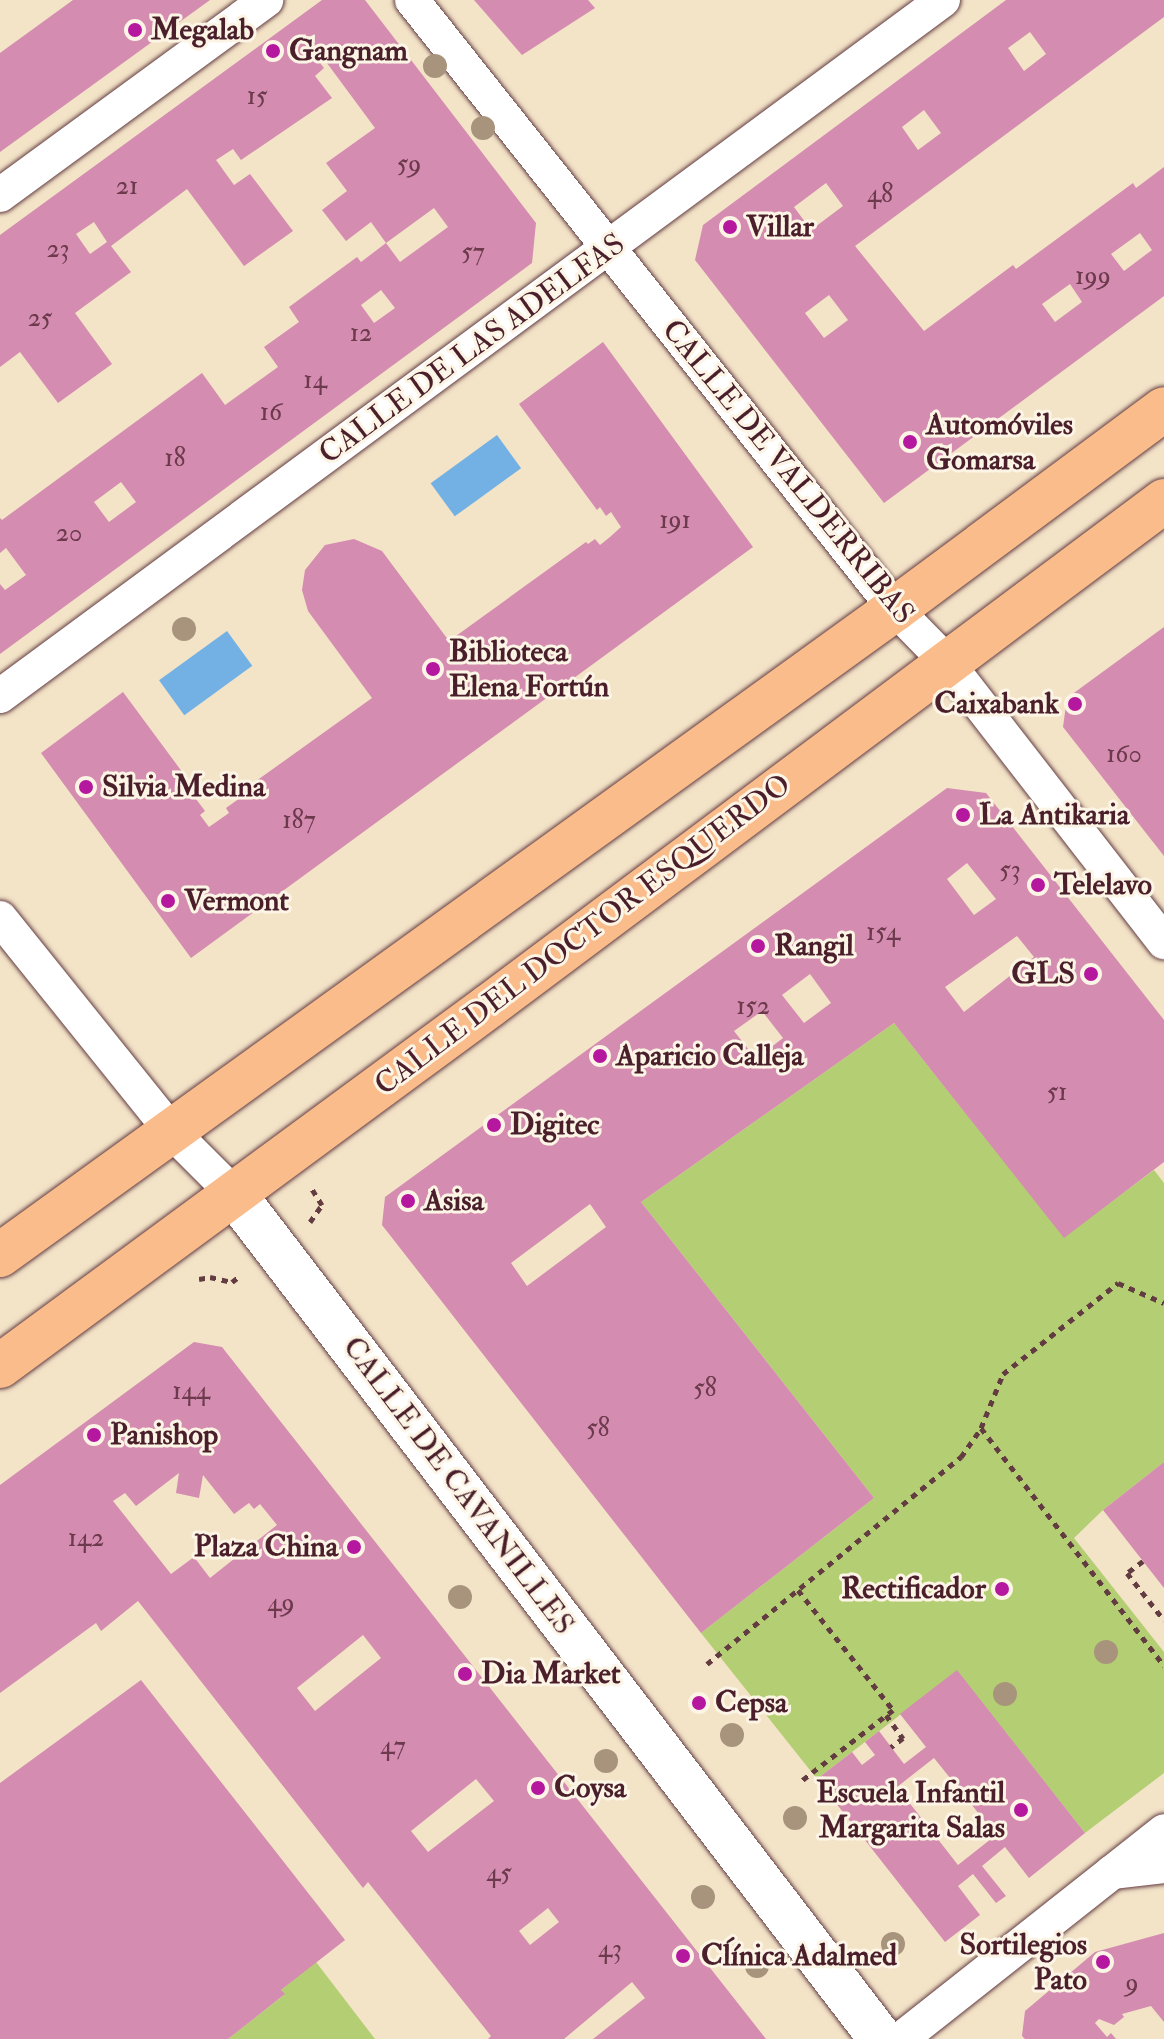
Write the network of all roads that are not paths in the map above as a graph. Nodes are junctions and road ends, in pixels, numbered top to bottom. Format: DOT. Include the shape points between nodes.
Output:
graph roads {
  1 [pos="266,0"];
  2 [pos="412,0"];
  3 [pos="943,0"];
  4 [pos="0,195"];
  5 [pos="607,249"];
  6 [pos="1164,409"];
  7 [pos="1164,501"];
  8 [pos="895,609"];
  9 [pos="946,661"];
  10 [pos="0,696"];
  11 [pos="0,918"];
  12 [pos="1164,942"];
  13 [pos="172,1132"];
  14 [pos="234,1194"];
  15 [pos="0,1255"];
  16 [pos="0,1366"];
  17 [pos="1164,1831"];
  18 [pos="1164,1866"];
  19 [pos="1112,1872"];
  20 [pos="881,2039"];
  21 [pos="901,2039"];
  1 -- 4 [label="street"];
  2 -- 5 [label="street, CALLE DE VALDERRIBAS"];
  3 -- 5 [label="street, CALLE DE LAS ADELFAS"];
  5 -- 8 [label="street, CALLE DE VALDERRIBAS"];
  5 -- 10 [label="street, CALLE DE LAS ADELFAS"];
  6 -- 8 [label="main road"];
  7 -- 9 [label="main road, CALLE DEL DOCTOR ESQUERDO"];
  8 -- 9 [label="street, CALLE DE VALDERRIBAS"];
  8 -- 13 [label="main road"];
  9 -- 12 [label="street, CALLE DE VALDERRIBAS"];
  9 -- 14 [label="main road, CALLE DEL DOCTOR ESQUERDO"];
  11 -- 13 [label="street, CALLE DE CAVANILLES"];
  13 -- 14 [label="street, CALLE DE CAVANILLES"];
  13 -- 15 [label="main road"];
  14 -- 16 [label="main road, CALLE DEL DOCTOR ESQUERDO"];
  14 -- 20 [label="street, CALLE DE CAVANILLES"];
  17 -- 19 [label="street"];
  18 -- 19 [label="street"];
  19 -- 21 [label="street"];
}
